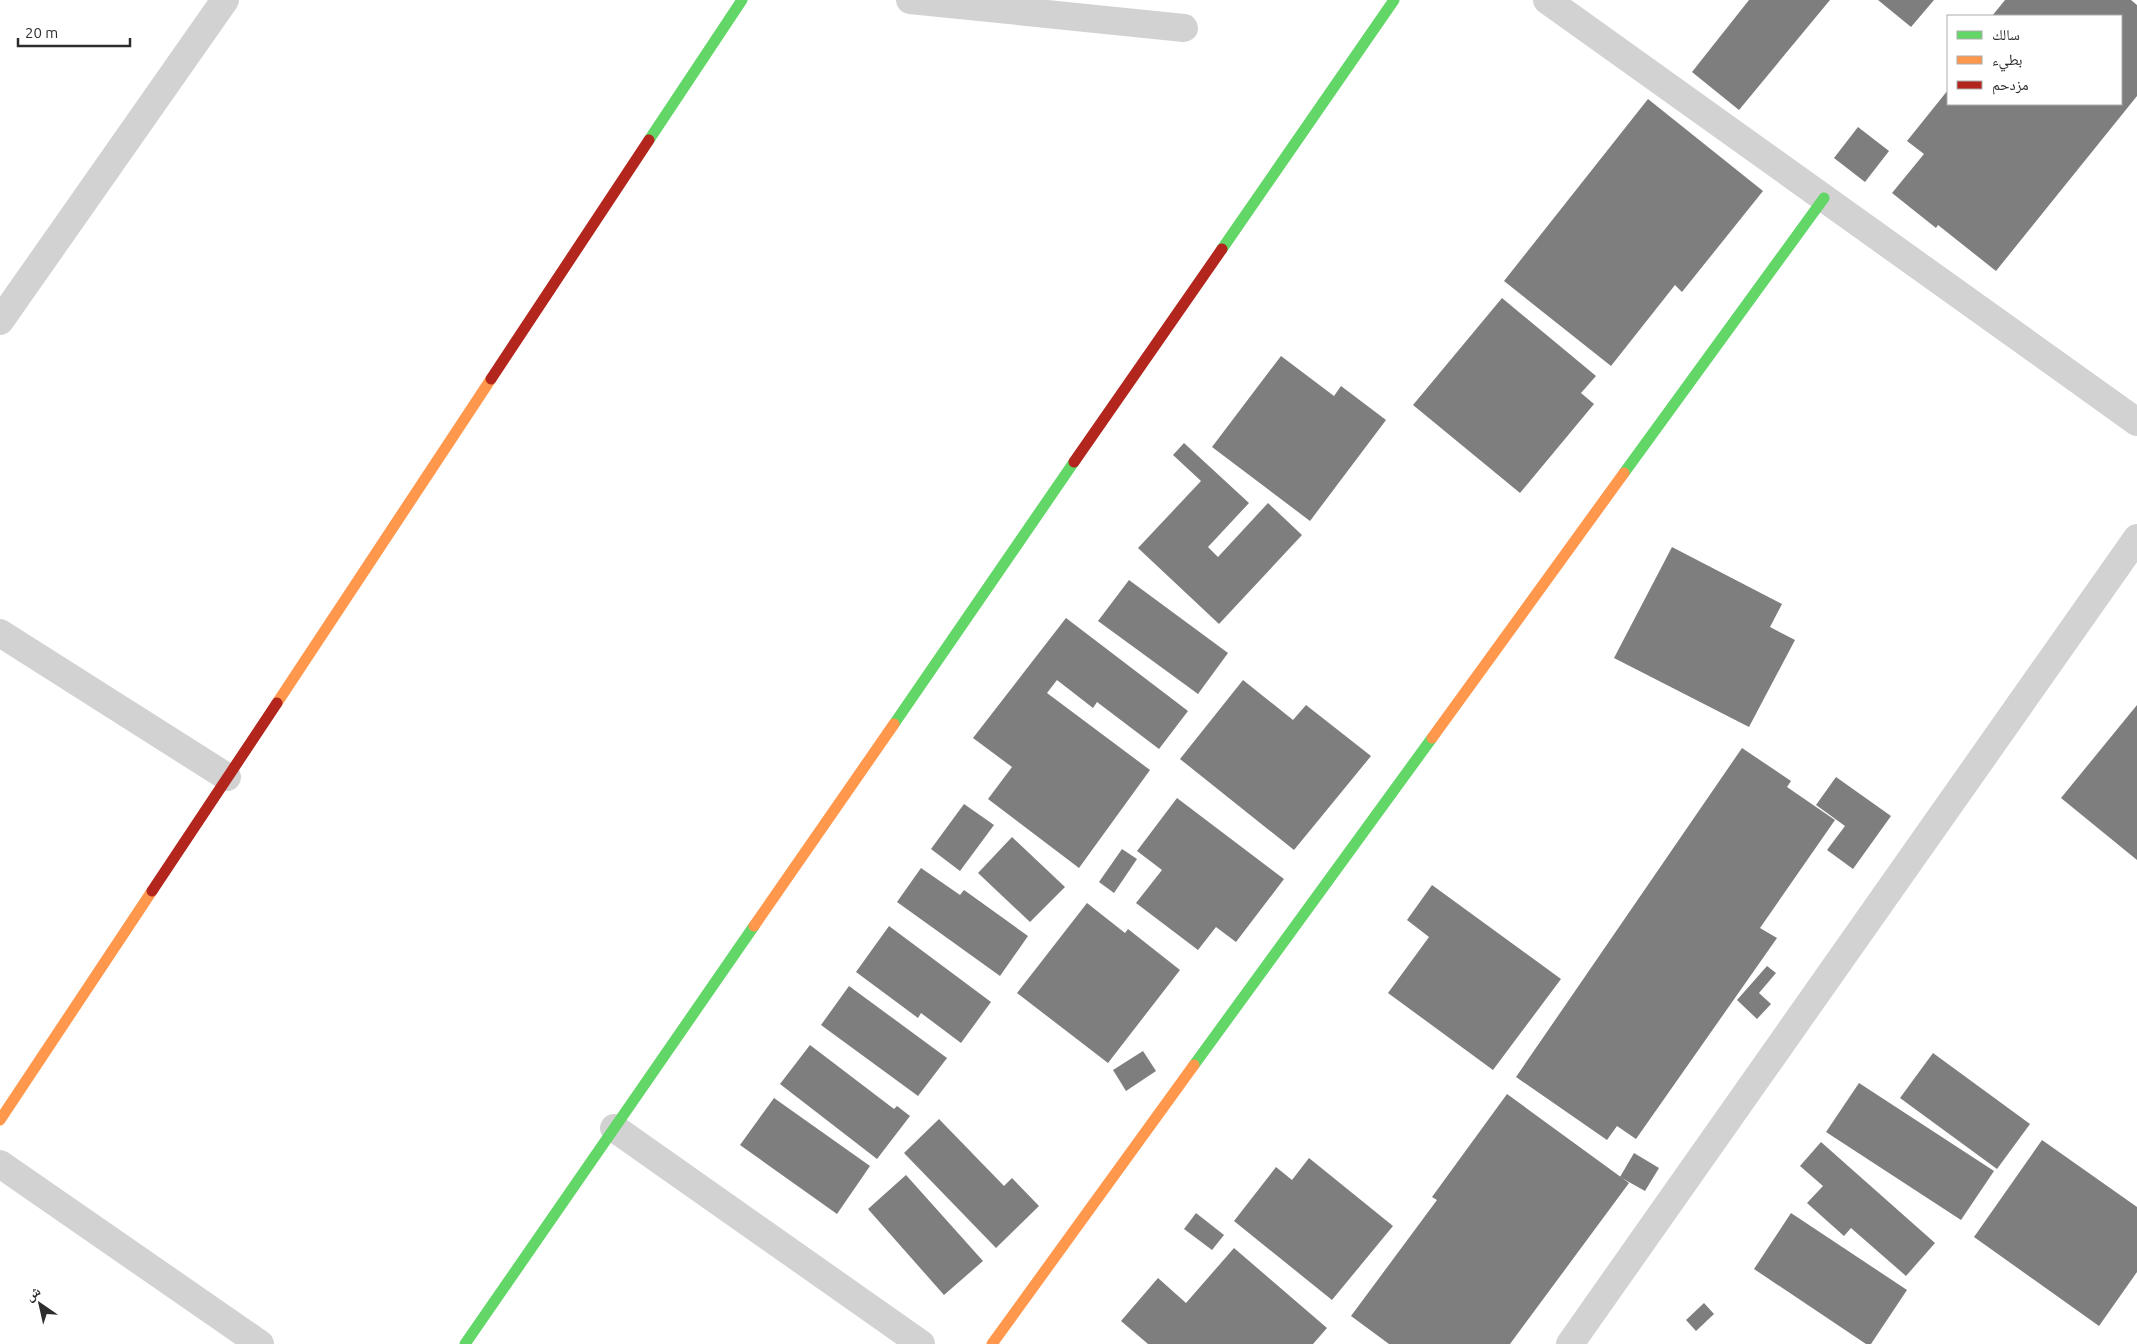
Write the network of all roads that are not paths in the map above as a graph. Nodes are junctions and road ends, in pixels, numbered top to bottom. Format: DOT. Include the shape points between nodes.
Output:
graph roads {
  1 [pos="226,0"];
  2 [pos="742,0"];
  3 [pos="910,0"];
  4 [pos="1394,0"];
  5 [pos="1547,0"];
  6 [pos="1184,28"];
  7 [pos="1824,198"];
  8 [pos="0,321"];
  9 [pos="2137,422"];
  10 [pos="2137,538"];
  11 [pos="0,633"];
  12 [pos="227,777"];
  13 [pos="0,1120"];
  14 [pos="614,1128"];
  15 [pos="0,1164"];
  16 [pos="260,1344"];
  17 [pos="465,1344"];
  18 [pos="921,1344"];
  19 [pos="992,1344"];
  20 [pos="1570,1344"];
  1 -- 8 [label="street"];
  2 -- 12 [label="street"];
  3 -- 6 [label="street"];
  4 -- 14 [label="street"];
  5 -- 7 [label="street"];
  7 -- 9 [label="street"];
  7 -- 19 [label="street"];
  10 -- 20 [label="street"];
  11 -- 12 [label="street"];
  12 -- 13 [label="street"];
  14 -- 17 [label="street"];
  14 -- 18 [label="street"];
  15 -- 16 [label="street"];
}
